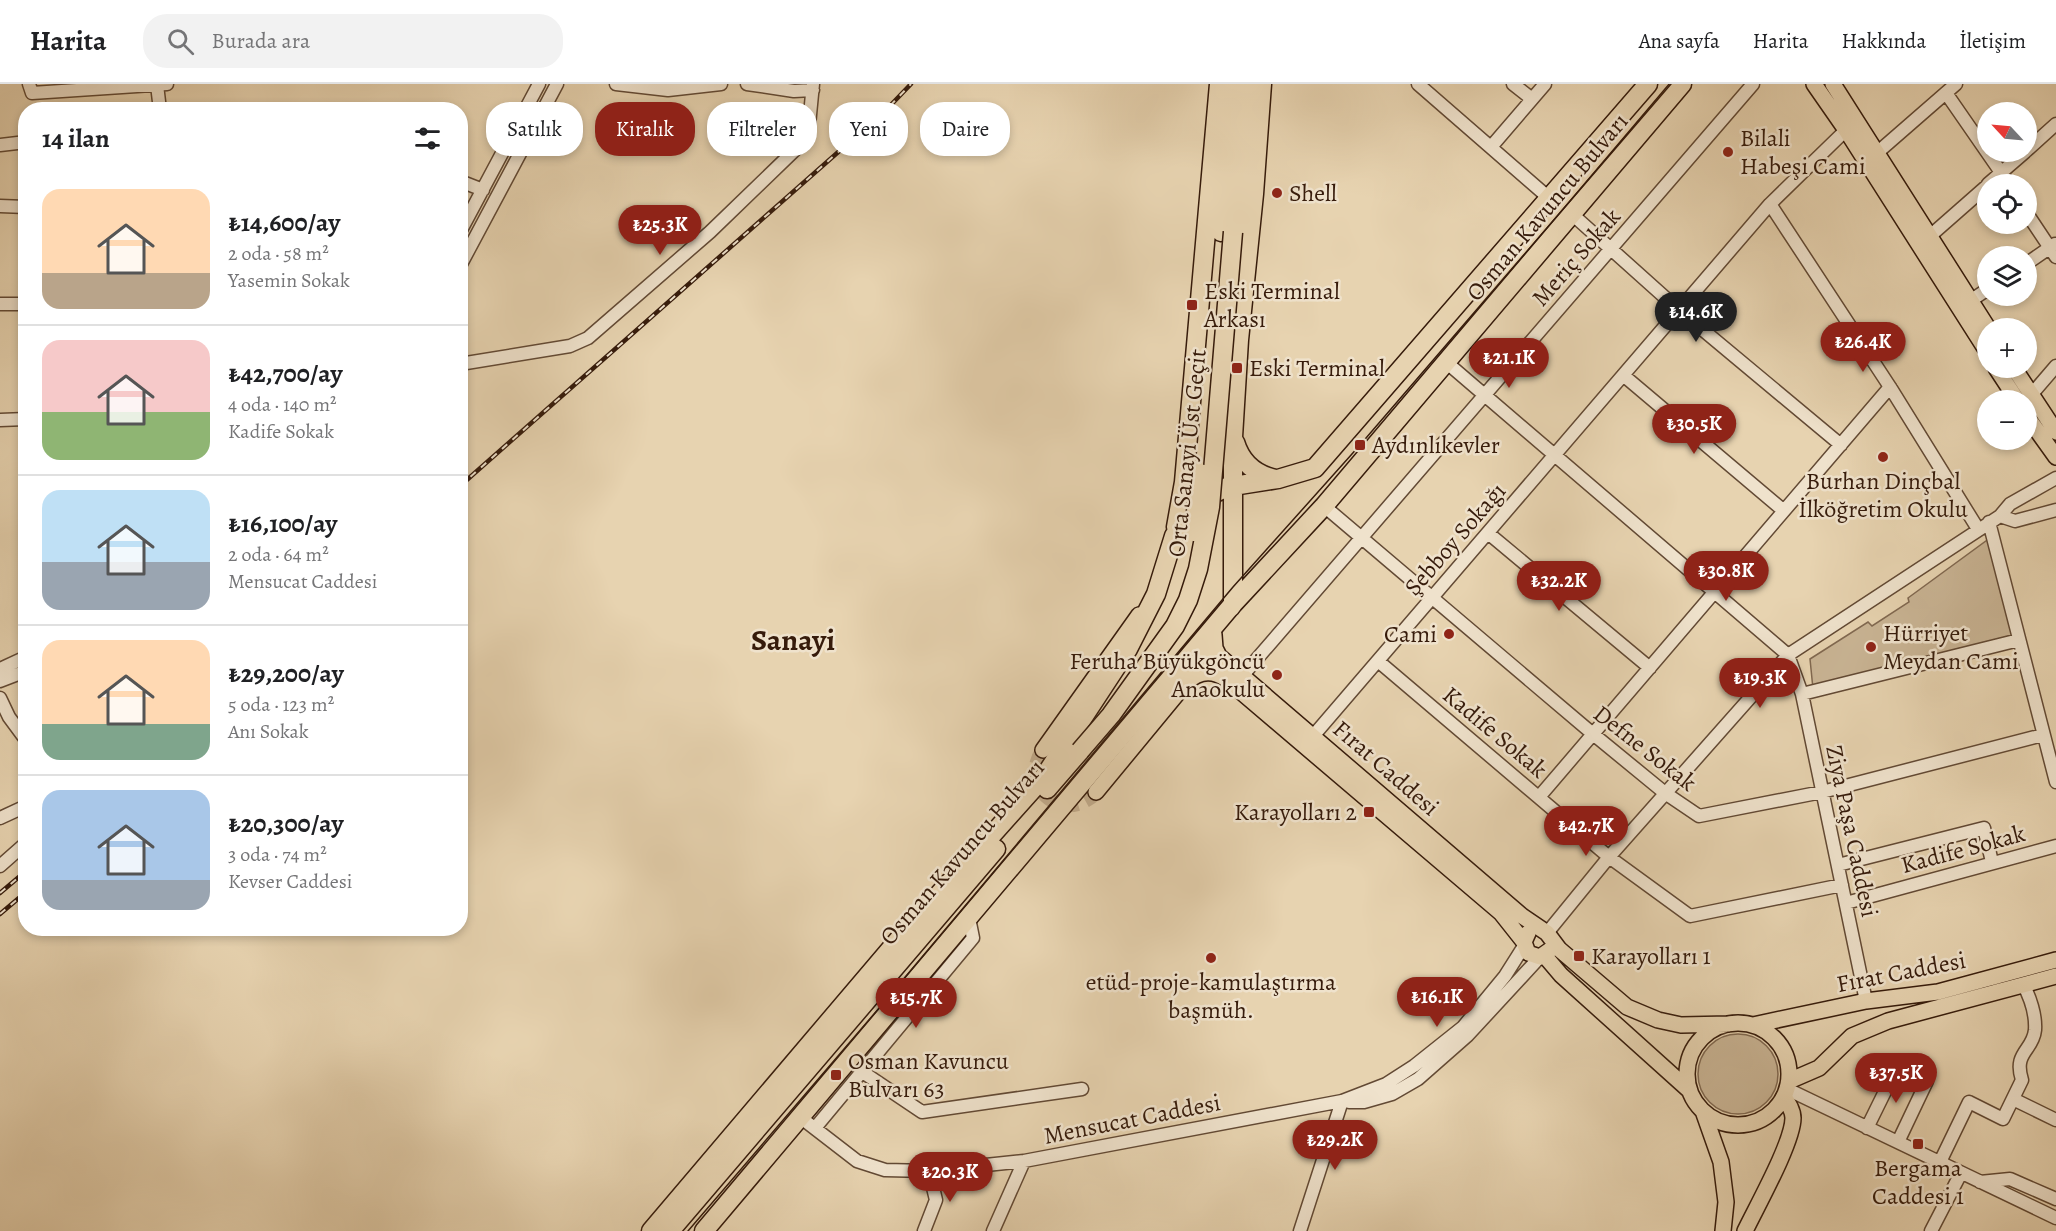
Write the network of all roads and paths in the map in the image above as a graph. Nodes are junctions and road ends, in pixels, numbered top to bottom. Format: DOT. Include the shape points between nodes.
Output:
graph roads {
  1 [pos="28,84"];
  2 [pos="168,84"];
  3 [pos="557,84"];
  4 [pos="616,84"];
  5 [pos="721,84"];
  6 [pos="747,84"];
  7 [pos="1234,84"];
  8 [pos="1248,84"];
  9 [pos="1261,84"];
  10 [pos="1513,84"];
  11 [pos="1545,84"];
  12 [pos="1648,84"];
  13 [pos="1682,84"];
  14 [pos="1753,84"];
  15 [pos="1814,84"];
  16 [pos="1833,84"];
  17 [pos="1956,84"];
  18 [pos="157,85"];
  19 [pos="536,85"];
  20 [pos="1421,85"];
  21 [pos="813,87"];
  22 [pos="1218,90"];
  23 [pos="1946,93"];
  24 [pos="1532,99"];
  25 [pos="159,102"];
  26 [pos="2056,124"];
  27 [pos="1846,130"];
  28 [pos="2037,141"];
  29 [pos="18,142"];
  30 [pos="0,145"];
  31 [pos="1491,147"];
  32 [pos="1235,149"];
  33 [pos="1878,152"];
  34 [pos="2014,162"];
  35 [pos="2001,173"];
  36 [pos="468,184"];
  37 [pos="483,190"];
  38 [pos="1977,195"];
  39 [pos="1549,198"];
  40 [pos="1770,204"];
  41 [pos="0,206"];
  42 [pos="18,207"];
  43 [pos="1573,215"];
  44 [pos="468,217"];
  45 [pos="2037,227"];
  46 [pos="1930,236"];
  47 [pos="1611,249"];
  48 [pos="2054,250"];
  49 [pos="468,251"];
  50 [pos="2037,258"];
  51 [pos="1977,296"];
  52 [pos="1970,301"];
  53 [pos="0,304"];
  54 [pos="18,304"];
  55 [pos="1679,310"];
  56 [pos="1981,318"];
  57 [pos="1977,336"];
  58 [pos="1446,362"];
  59 [pos="468,363"];
  60 [pos="2056,366"];
  61 [pos="1623,375"];
  62 [pos="2005,378"];
  63 [pos="1890,387"];
  64 [pos="2017,390"];
  65 [pos="2032,390"];
  66 [pos="1485,395"];
  67 [pos="2037,412"];
  68 [pos="18,419"];
  69 [pos="0,420"];
  70 [pos="2037,431"];
  71 [pos="2056,432"];
  72 [pos="1233,437"];
  73 [pos="1841,445"];
  74 [pos="1554,455"];
  75 [pos="1186,457"];
  76 [pos="2056,458"];
  77 [pos="1233,460"];
  78 [pos="2056,478"];
  79 [pos="1278,479"];
  80 [pos="1233,485"];
  81 [pos="1195,506"];
  82 [pos="1324,506"];
  83 [pos="2056,510"];
  84 [pos="1784,511"];
  85 [pos="1995,519"];
  86 [pos="1978,529"];
  87 [pos="1233,531"];
  88 [pos="1488,533"];
  89 [pos="1174,537"];
  90 [pos="1362,539"];
  91 [pos="1715,591"];
  92 [pos="1156,594"];
  93 [pos="1432,598"];
  94 [pos="1233,604"];
  95 [pos="1214,635"];
  96 [pos="2019,640"];
  97 [pos="1788,655"];
  98 [pos="18,661"];
  99 [pos="1378,661"];
  100 [pos="1650,668"];
  101 [pos="0,669"];
  102 [pos="18,674"];
  103 [pos="1243,675"];
  104 [pos="0,681"];
  105 [pos="1186,683"];
  106 [pos="1802,694"];
  107 [pos="0,698"];
  108 [pos="18,729"];
  109 [pos="1593,734"];
  110 [pos="1314,735"];
  111 [pos="2043,735"];
  112 [pos="1076,748"];
  113 [pos="1043,750"];
  114 [pos="1044,777"];
  115 [pos="2056,782"];
  116 [pos="1096,792"];
  117 [pos="1822,792"];
  118 [pos="1665,793"];
  119 [pos="1539,797"];
  120 [pos="18,810"];
  121 [pos="0,818"];
  122 [pos="2056,846"];
  123 [pos="18,850"];
  124 [pos="1609,857"];
  125 [pos="1992,862"];
  126 [pos="1838,865"];
  127 [pos="0,866"];
  128 [pos="1842,885"];
  129 [pos="1846,903"];
  130 [pos="969,918"];
  131 [pos="1546,935"];
  132 [pos="1524,944"];
  133 [pos="1542,956"];
  134 [pos="2056,960"];
  135 [pos="2056,976"];
  136 [pos="2023,984"];
  137 [pos="1866,1001"];
  138 [pos="1729,1024"];
  139 [pos="1753,1025"];
  140 [pos="1897,1067"];
  141 [pos="861,1071"];
  142 [pos="1927,1081"];
  143 [pos="1082,1089"];
  144 [pos="1787,1089"];
  145 [pos="1690,1091"];
  146 [pos="2013,1099"];
  147 [pos="1342,1101"];
  148 [pos="1703,1111"];
  149 [pos="2056,1119"];
  150 [pos="808,1123"];
  151 [pos="1867,1128"];
  152 [pos="1898,1142"];
  153 [pos="1024,1161"];
  154 [pos="1940,1162"];
  155 [pos="929,1172"];
  156 [pos="1961,1173"];
  157 [pos="1980,1182"];
  158 [pos="2056,1199"];
  159 [pos="2052,1216"];
  160 [pos="651,1231"];
  161 [pos="670,1231"];
  162 [pos="704,1231"];
  163 [pos="924,1231"];
  164 [pos="993,1231"];
  165 [pos="1300,1231"];
  166 [pos="1723,1231"];
  167 [pos="1745,1231"];
  168 [pos="1931,1231"];
  1 -- 18 [label="street" via="32,93"];
  2 -- 18 [label="street"];
  3 -- 49 [label="street"];
  4 -- 5 [label="street" via="668,90"];
  6 -- 21 [label="street" via="794,91"];
  7 -- 32 [label="highway"];
  8 -- 32 [label="highway"];
  9 -- 32 [label="highway"];
  9 -- 72 [label="highway"];
  10 -- 24 [label="street"];
  11 -- 24 [label="street"];
  12 -- 39 [label="highway, Osman Kavuncu Bulvarı"];
  13 -- 43 [label="highway, Osman Kavuncu Bulvarı"];
  14 -- 47 [label="street, Meriç Sokak"];
  15 -- 27 [label="main road"];
  16 -- 33 [label="main road"];
  17 -- 23 [label="street"];
  18 -- 25 [label="street"];
  19 -- 37 [label="street"];
  20 -- 31 [label="street"];
  21 -- 59 [label="street" via="809,125 797,148 588,338 570,346"];
  22 -- 32 [label="highway"];
  22 -- 75 [label="highway"];
  23 -- 33 [label="street"];
  23 -- 35 [label="street"];
  24 -- 31 [label="street"];
  26 -- 28 [label="street"];
  27 -- 40 [label="street, Şebboy Sokağı"];
  27 -- 57 [label="main road"];
  29 -- 30 [label="street"];
  31 -- 39 [label="street"];
  32 -- 112 [label="highway, Orta Sanayi Üst Geçit, bridge" via="1210,507 1198,568 1175,626 1111,715"];
  33 -- 46 [label="main road"];
  34 -- 35 [label="street"];
  36 -- 37 [label="street"];
  37 -- 44 [label="street"];
  38 -- 46 [label="street"];
  39 -- 79 [label="highway, Osman Kavuncu Bulvarı" via="1315,468"];
  40 -- 55 [label="street, Şebboy Sokağı"];
  40 -- 63 [label="street"];
  41 -- 42 [label="street"];
  43 -- 47 [label="street"];
  43 -- 58 [label="highway, Osman Kavuncu Bulvarı"];
  45 -- 48 [label="street"];
  46 -- 52 [label="main road"];
  47 -- 55 [label="street"];
  47 -- 66 [label="street, Meriç Sokak"];
  48 -- 50 [label="street"];
  51 -- 52 [label="street"];
  52 -- 56 [label="main road"];
  53 -- 54 [label="street"];
  55 -- 61 [label="street, Şebboy Sokağı"];
  55 -- 73 [label="street"];
  58 -- 66 [label="street, Ziya Paşa Caddesi"];
  58 -- 82 [label="highway, Osman Kavuncu Bulvarı"];
  60 -- 65 [label="street"];
  61 -- 74 [label="street, Şebboy Sokağı"];
  61 -- 84 [label="street"];
  62 -- 64 [label="main road"];
  63 -- 73 [label="street"];
  63 -- 86 [label="street"];
  66 -- 74 [label="street, Ziya Paşa Caddesi"];
  66 -- 90 [label="street, Meriç Sokak"];
  67 -- 71 [label="main road"];
  68 -- 69 [label="street"];
  70 -- 76 [label="main road"];
  72 -- 77 [label="highway"];
  72 -- 79 [label="highway" via="1247,464 1264,476"];
  73 -- 84 [label="street"];
  74 -- 88 [label="street, Şebboy Sokağı"];
  74 -- 91 [label="street, Ziya Paşa Caddesi"];
  75 -- 77 [label="highway" via="1189,469 1205,483 1216,484 1229,472"];
  75 -- 89 [label="highway"];
  77 -- 80 [label="highway"];
  78 -- 85 [label="street" via="2010,504"];
  79 -- 80 [label="highway"];
  80 -- 81 [label="highway"];
  80 -- 87 [label="highway"];
  81 -- 87 [label="highway" via="1218,507 1227,515"];
  81 -- 89 [label="highway"];
  82 -- 90 [label="street, Defne Sokak"];
  82 -- 94 [label="highway, Osman Kavuncu Bulvarı"];
  83 -- 85 [label="street" via="2015,521"];
  84 -- 91 [label="street"];
  85 -- 86 [label="street"];
  85 -- 96 [label="street"];
  86 -- 97 [label="street"];
  87 -- 94 [label="highway"];
  88 -- 93 [label="street, Şebboy Sokağı"];
  88 -- 100 [label="street"];
  89 -- 92 [label="highway"];
  90 -- 93 [label="street, Defne Sokak"];
  90 -- 103 [label="street, Meriç Sokak"];
  91 -- 97 [label="street, Ziya Paşa Caddesi"];
  91 -- 100 [label="street"];
  92 -- 113 [label="main road"];
  92 -- 114 [label="highway" via="1128,649"];
  93 -- 99 [label="street, Şebboy Sokağı"];
  93 -- 109 [label="street, Defne Sokak"];
  94 -- 95 [label="highway"];
  94 -- 130 [label="highway"];
  95 -- 103 [label="main road, Fırat Caddesi" via="1219,656"];
  95 -- 105 [label="main road"];
  96 -- 106 [label="street"];
  96 -- 111 [label="street"];
  97 -- 106 [label="street, Ziya Paşa Caddesi"];
  97 -- 118 [label="street"];
  98 -- 101 [label="street"];
  99 -- 110 [label="street, Şebboy Sokağı"];
  99 -- 119 [label="street, Kadife Sokak"];
  100 -- 109 [label="street"];
  102 -- 104 [label="street"];
  103 -- 110 [label="main road, Fırat Caddesi"];
  105 -- 116 [label="main road"];
  105 -- 132 [label="main road, Fırat Caddesi" via="1208,672 1226,679 1501,913"];
  106 -- 117 [label="street, Ziya Paşa Caddesi"];
  107 -- 108 [label="street"];
  109 -- 118 [label="street, Defne Sokak"];
  109 -- 119 [label="street"];
  110 -- 131 [label="main road, Fırat Caddesi"];
  111 -- 115 [label="street"];
  111 -- 117 [label="street, Defne Sokak"];
  112 -- 114 [label="highway"];
  112 -- 161 [label="highway, Osman Kavuncu Bulvarı"];
  114 -- 160 [label="highway, Osman Kavuncu Bulvarı" via="899,939"];
  117 -- 118 [label="street, Defne Sokak" via="1699,816"];
  117 -- 126 [label="street, Ziya Paşa Caddesi"];
  118 -- 124 [label="street"];
  119 -- 124 [label="street, Kadife Sokak"];
  120 -- 121 [label="street"];
  122 -- 125 [label="street, Kadife Sokak"];
  123 -- 127 [label="street"];
  124 -- 128 [label="street, Kadife Sokak" via="1690,916"];
  124 -- 131 [label="street"];
  125 -- 126 [label="street" via="1984,828"];
  125 -- 129 [label="street, Kadife Sokak"];
  126 -- 128 [label="street, Ziya Paşa Caddesi"];
  128 -- 129 [label="street, Ziya Paşa Caddesi"];
  129 -- 137 [label="street, Ziya Paşa Caddesi"];
  130 -- 141 [label="street" via="973,938"];
  130 -- 150 [label="highway"];
  131 -- 132 [label="main road" via="1527,934"];
  131 -- 133 [label="main road" via="1550,949"];
  131 -- 138 [label="main road, Fırat Caddesi" via="1627,1007 1681,1025"];
  132 -- 133 [label="main road" via="1532,956"];
  132 -- 147 [label="street, Mensucat Caddesi" via="1463,1027 1386,1084"];
  133 -- 145 [label="main road"];
  133 -- 147 [label="street, Mensucat Caddesi" via="1468,1035 1418,1079 1392,1094 1364,1102"];
  134 -- 137 [label="main road, Fırat Caddesi" via="1938,992"];
  135 -- 136 [label="main road, Fırat Caddesi"];
  136 -- 144 [label="main road, Fırat Caddesi" via="1852,1036 1819,1068"];
  136 -- 146 [label="street" via="2035,1030 2021,1058 2022,1080"];
  137 -- 139 [label="main road, Fırat Caddesi"];
  138 -- 139 [label="main road"];
  138 -- 145 [label="main road" via="1696,1045 1688,1068"];
  139 -- 144 [label="main road" via="1768,1032 1784,1050 1789,1065"];
  140 -- 151 [label="street"];
  141 -- 143 [label="street" via="922,1112"];
  141 -- 150 [label="street"];
  142 -- 152 [label="street"];
  144 -- 148 [label="main road" via="1769,1115 1747,1125 1724,1124"];
  144 -- 151 [label="street"];
  144 -- 167 [label="main road" via="1793,1118 1786,1144"];
  145 -- 148 [label="main road"];
  146 -- 149 [label="street"];
  146 -- 154 [label="street" via="2003,1119 1969,1102"];
  147 -- 153 [label="street, Mensucat Caddesi"];
  147 -- 165 [label="street"];
  148 -- 166 [label="main road" via="1721,1162 1726,1202"];
  150 -- 155 [label="street, Mensucat Caddesi" via="857,1161 885,1170"];
  150 -- 162 [label="highway"];
  151 -- 152 [label="street"];
  152 -- 154 [label="street"];
  153 -- 155 [label="street, Mensucat Caddesi"];
  153 -- 164 [label="street"];
  154 -- 156 [label="street"];
  155 -- 163 [label="street" via="936,1200"];
  156 -- 157 [label="street"];
  156 -- 168 [label="street"];
  157 -- 158 [label="street" via="2010,1179"];
  157 -- 159 [label="street"];
  158 -- 159 [label="street"];
}
